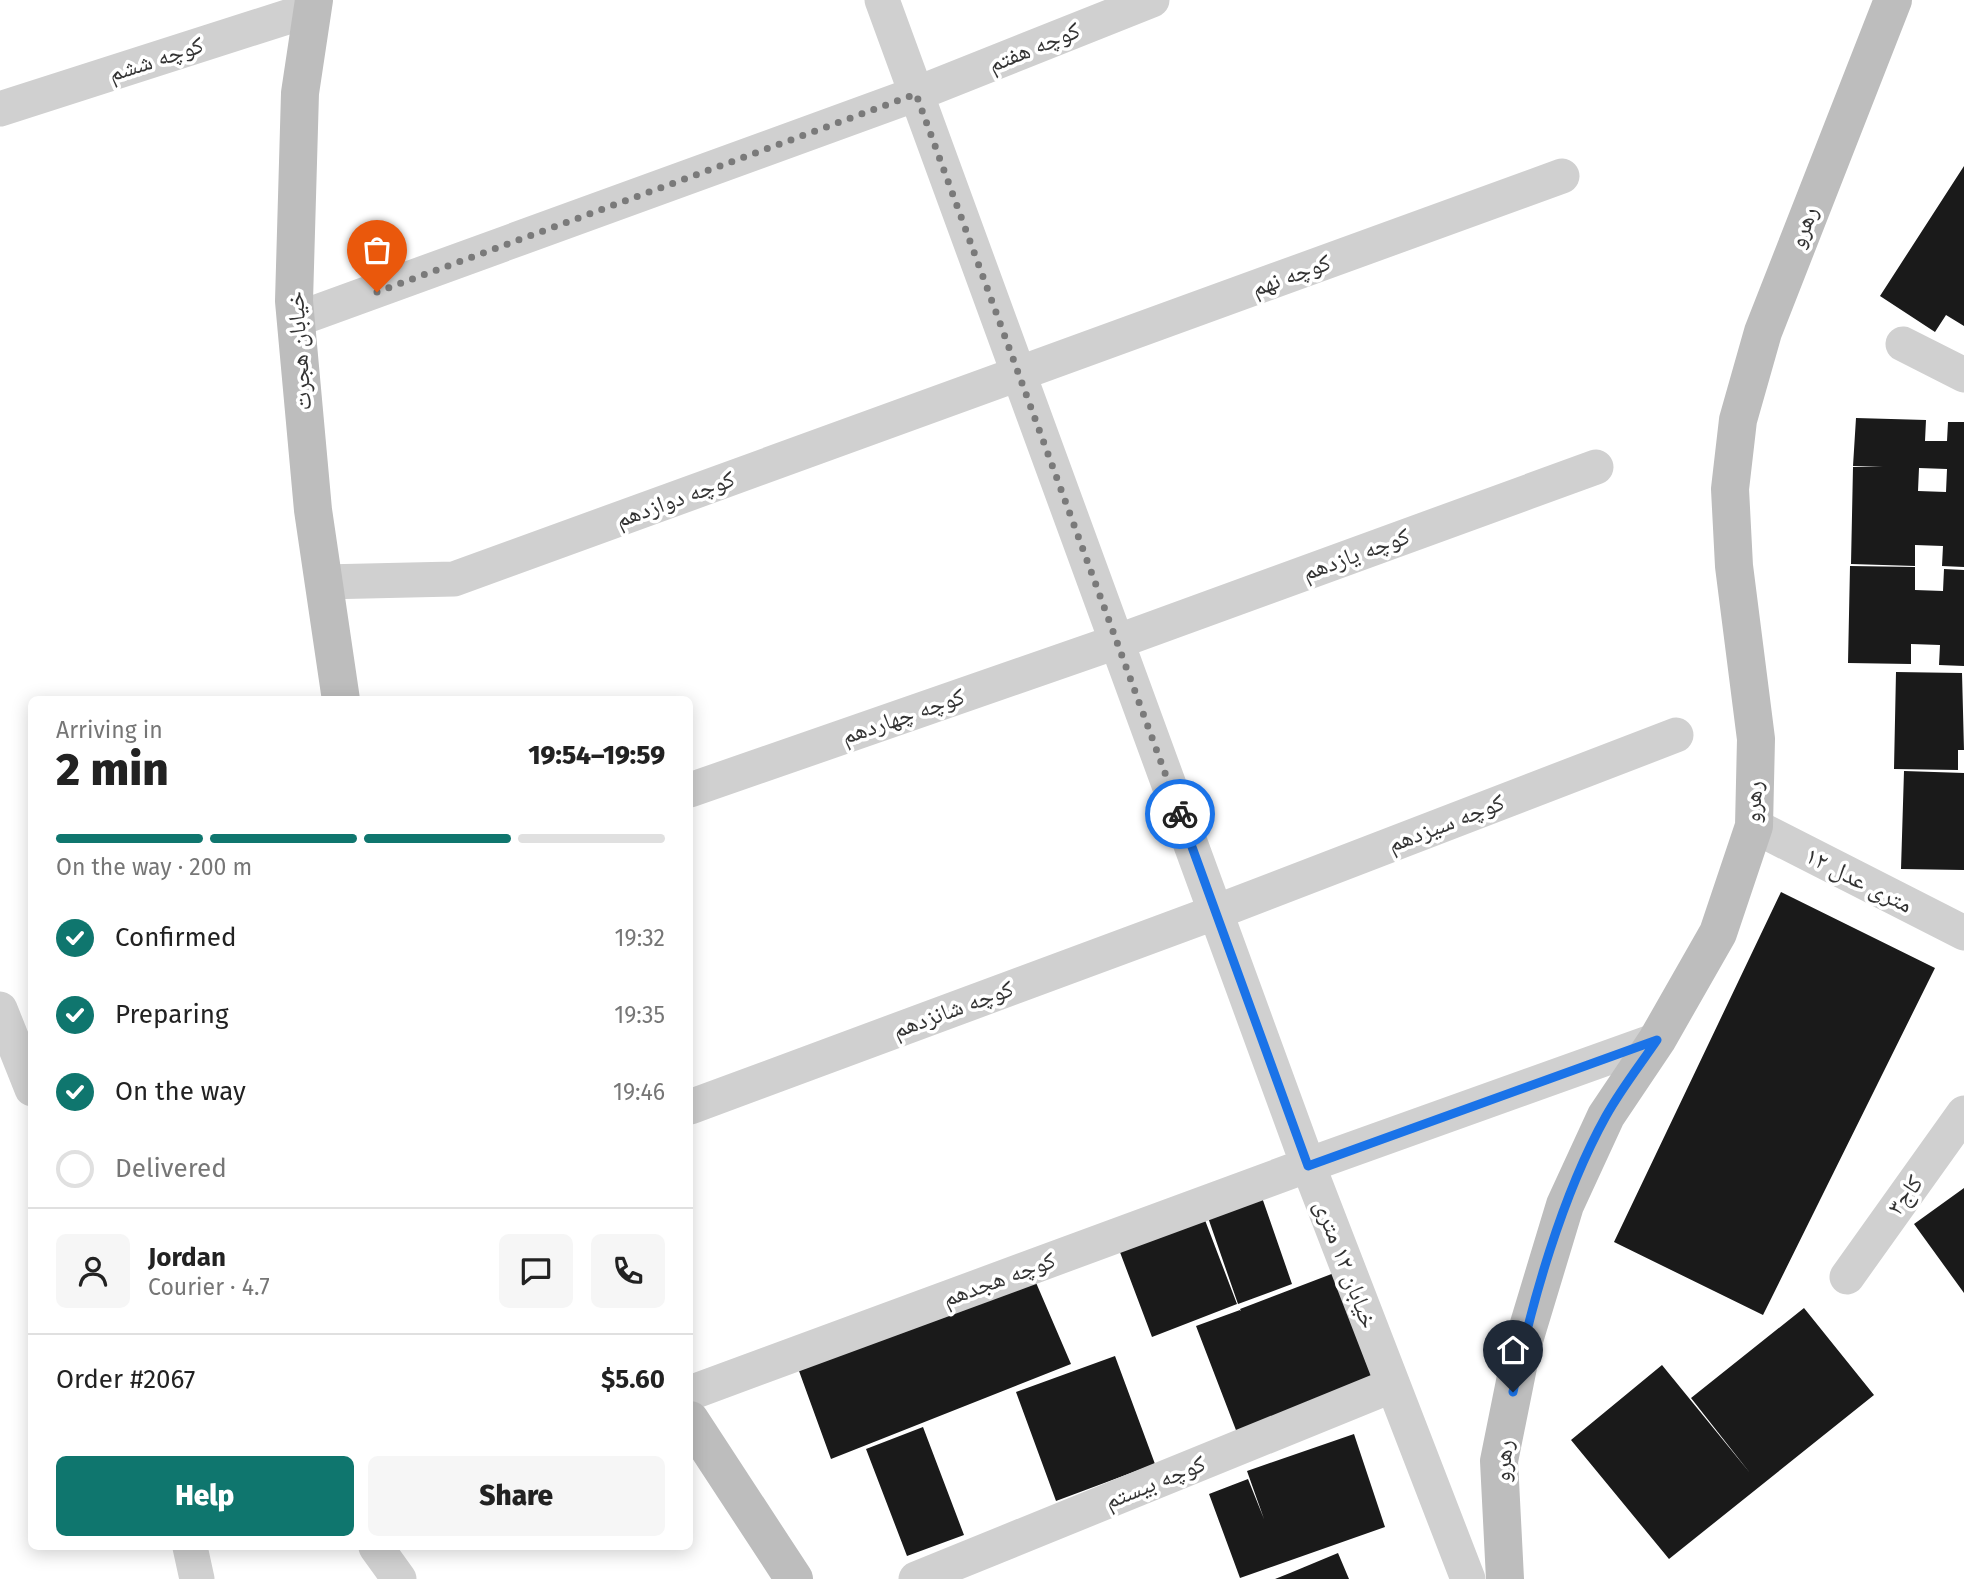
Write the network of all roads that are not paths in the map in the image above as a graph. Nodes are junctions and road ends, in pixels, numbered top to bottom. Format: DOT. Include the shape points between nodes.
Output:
graph roads {
  1 [pos="882,0"];
  2 [pos="1152,0"];
  3 [pos="1893,0"];
  4 [pos="313,4"];
  5 [pos="916,94"];
  6 [pos="0,109"];
  7 [pos="1562,176"];
  8 [pos="295,320"];
  9 [pos="1903,344"];
  10 [pos="1019,374"];
  11 [pos="1964,375"];
  12 [pos="1596,467"];
  13 [pos="323,582"];
  14 [pos="1116,642"];
  15 [pos="340,696"];
  16 [pos="1676,735"];
  17 [pos="693,789"];
  18 [pos="1755,826"];
  19 [pos="1216,912"];
  20 [pos="1964,933"];
  21 [pos="5,1021"];
  22 [pos="1657,1040"];
  23 [pos="28,1058"];
  24 [pos="28,1079"];
  25 [pos="693,1106"];
  26 [pos="1964,1113"];
  27 [pos="1308,1166"];
  28 [pos="1847,1277"];
  29 [pos="1393,1385"];
  30 [pos="693,1392"];
  31 [pos="693,1425"];
  32 [pos="191,1550"];
  33 [pos="378,1550"];
  34 [pos="197,1579"];
  35 [pos="399,1579"];
  36 [pos="794,1579"];
  37 [pos="916,1579"];
  38 [pos="1468,1579"];
  39 [pos="1505,1579"];
  1 -- 5 [label="street, خیابان ۱۲ متری"];
  2 -- 5 [label="street, کوچه هفتم"];
  3 -- 18 [label="street, رهرو" via="1763,332 1738,420 1730,489 1734,566 1756,739"];
  4 -- 6 [label="street, کوچه ششم"];
  4 -- 8 [label="street, خیابان هجرت" via="300,93"];
  5 -- 8 [label="street, کوچه هفتم"];
  5 -- 10 [label="street, خیابان ۱۲ متری"];
  7 -- 10 [label="street, کوچه نهم"];
  8 -- 13 [label="street, خیابان هجرت"];
  9 -- 11 [label="street"];
  10 -- 13 [label="street, کوچه دوازدهم" via="454,579"];
  10 -- 14 [label="street, خیابان ۱۲ متری"];
  12 -- 14 [label="street, کوچه یازدهم"];
  13 -- 15 [label="street, خیابان هجرت"];
  14 -- 17 [label="street, کوچه چهاردهم"];
  14 -- 19 [label="street, خیابان ۱۲ متری"];
  16 -- 19 [label="street, کوچه سیزدهم"];
  18 -- 20 [label="street, ۱۲ متری عدل"];
  18 -- 22 [label="street, رهرو" via="1718,933"];
  19 -- 25 [label="street, کوچه شانزدهم"];
  19 -- 27 [label="street, خیابان ۱۲ متری"];
  21 -- 23 [label="street"];
  21 -- 24 [label="street"];
  22 -- 27 [label="street, کوچه هجدهم"];
  22 -- 39 [label="street, رهرو" via="1606,1115 1565,1205 1522,1347 1499,1461"];
  26 -- 28 [label="street, کاج۳"];
  27 -- 29 [label="street, خیابان ۱۲ متری"];
  27 -- 30 [label="street, کوچه هجدهم"];
  29 -- 37 [label="street, کوچه بیستم"];
  29 -- 38 [label="street, خیابان ۱۲ متری"];
  31 -- 36 [label="street"];
  32 -- 34 [label="street"];
  33 -- 35 [label="street"];
}
